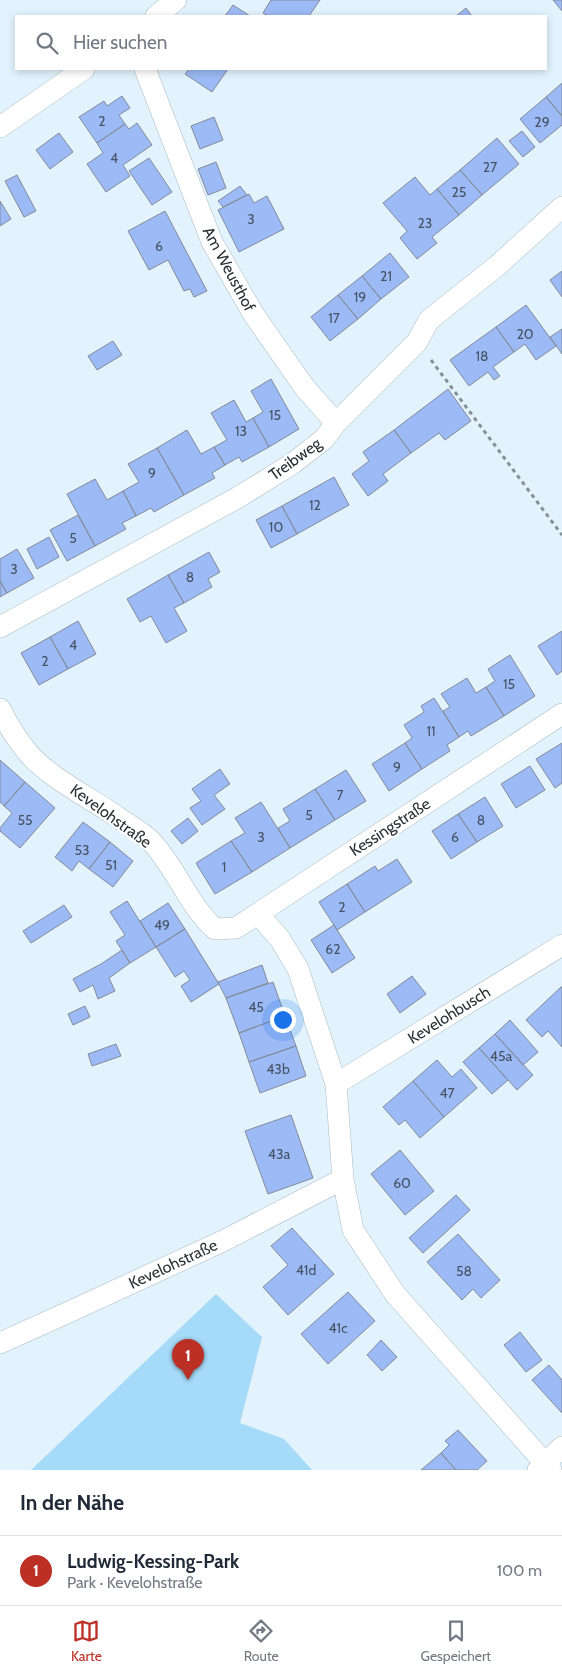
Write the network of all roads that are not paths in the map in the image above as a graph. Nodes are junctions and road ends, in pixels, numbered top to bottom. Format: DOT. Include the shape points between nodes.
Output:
graph roads {
  1 [pos="176,0"];
  2 [pos="157,15"];
  3 [pos="83,70"];
  4 [pos="145,70"];
  5 [pos="0,127"];
  6 [pos="562,206"];
  7 [pos="336,423"];
  8 [pos="0,627"];
  9 [pos="0,709"];
  10 [pos="562,714"];
  11 [pos="258,914"];
  12 [pos="215,929"];
  13 [pos="562,945"];
  14 [pos="336,1084"];
  15 [pos="343,1179"];
  16 [pos="0,1342"];
  17 [pos="562,1447"];
  18 [pos="545,1468"];
  1 -- 2 [label="street"];
  3 -- 5 [label="street"];
  4 -- 7 [label="street, Am Weusthof" via="212,242 254,316 305,388"];
  6 -- 7 [label="street, Treibweg" via="496,266 429,320 417,342"];
  7 -- 8 [label="street, Treibweg" via="324,439 300,458 237,498"];
  9 -- 12 [label="street, Kevelohstraße" via="30,755 61,781 150,840 203,918"];
  10 -- 11 [label="street, Kessingstraße"];
  11 -- 12 [label="street, Kessingstraße" via="236,928"];
  11 -- 14 [label="street" via="280,939 298,969"];
  13 -- 14 [label="street, Kevelohbusch"];
  14 -- 15 [label="street"];
  15 -- 16 [label="street, Kevelohstraße" via="216,1244"];
  15 -- 18 [label="street" via="353,1230 395,1294"];
  17 -- 18 [label="street"];
}
